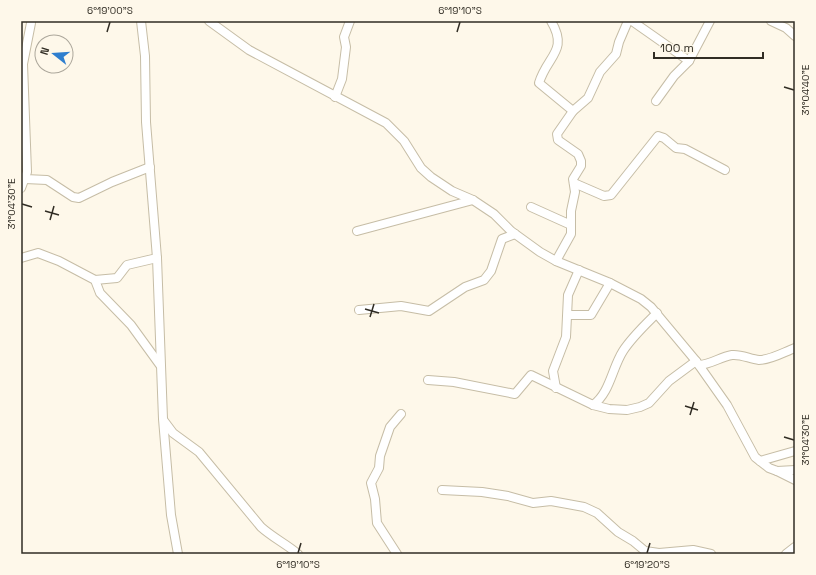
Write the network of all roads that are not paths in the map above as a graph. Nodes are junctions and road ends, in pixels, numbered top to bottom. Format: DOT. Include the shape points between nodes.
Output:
graph roads {
  1 [pos="141,21"];
  2 [pos="209,21"];
  3 [pos="350,21"];
  4 [pos="551,21"];
  5 [pos="628,21"];
  6 [pos="632,21"];
  7 [pos="710,21"];
  8 [pos="771,21"];
  9 [pos="31,22"];
  10 [pos="21,32"];
  11 [pos="795,36"];
  12 [pos="689,61"];
  13 [pos="335,96"];
  14 [pos="656,101"];
  15 [pos="573,111"];
  16 [pos="150,167"];
  17 [pos="725,170"];
  18 [pos="25,179"];
  19 [pos="574,184"];
  20 [pos="21,188"];
  21 [pos="473,200"];
  22 [pos="531,207"];
  23 [pos="571,225"];
  24 [pos="357,231"];
  25 [pos="515,234"];
  26 [pos="21,258"];
  27 [pos="157,258"];
  28 [pos="556,261"];
  29 [pos="579,270"];
  30 [pos="95,280"];
  31 [pos="610,283"];
  32 [pos="358,310"];
  33 [pos="657,313"];
  34 [pos="568,315"];
  35 [pos="795,348"];
  36 [pos="698,363"];
  37 [pos="160,365"];
  38 [pos="428,380"];
  39 [pos="556,388"];
  40 [pos="593,405"];
  41 [pos="401,414"];
  42 [pos="163,418"];
  43 [pos="795,450"];
  44 [pos="760,461"];
  45 [pos="795,470"];
  46 [pos="777,471"];
  47 [pos="795,480"];
  48 [pos="442,490"];
  49 [pos="795,547"];
  50 [pos="178,554"];
  51 [pos="298,554"];
  52 [pos="397,554"];
  53 [pos="711,554"];
  54 [pos="786,554"];
  1 -- 16 [label="street"];
  2 -- 13 [label="street" via="249,50"];
  3 -- 13 [label="street" via="344,37 346,46 342,79"];
  4 -- 15 [label="street" via="559,44 540,85"];
  5 -- 15 [label="street" via="616,54 600,72 588,98"];
  6 -- 12 [label="street"];
  7 -- 12 [label="street"];
  8 -- 11 [label="street" via="786,28"];
  9 -- 10 [label="street"];
  9 -- 18 [label="street" via="23,64 27,172"];
  12 -- 14 [label="street" via="674,76"];
  13 -- 21 [label="street" via="386,123 404,141 421,168 431,177 452,191"];
  15 -- 19 [label="street" via="557,136 558,140 569,146 581,159"];
  16 -- 18 [label="street" via="79,198 73,197 47,180"];
  16 -- 27 [label="street"];
  17 -- 19 [label="street" via="685,149 676,148 658,136 611,195 604,196"];
  18 -- 20 [label="street"];
  19 -- 23 [label="street"];
  21 -- 24 [label="street"];
  21 -- 25 [label="street" via="494,214"];
  22 -- 23 [label="street"];
  23 -- 28 [label="street" via="571,234"];
  25 -- 28 [label="street"];
  25 -- 32 [label="street" via="502,239 491,271 484,280 465,287 429,312 401,306"];
  26 -- 30 [label="street" via="38,253"];
  27 -- 30 [label="street" via="127,265 117,278"];
  27 -- 37 [label="street"];
  28 -- 29 [label="street"];
  29 -- 31 [label="street"];
  29 -- 34 [label="street" via="568,295"];
  30 -- 37 [label="street" via="100,293 131,325"];
  31 -- 33 [label="street" via="641,299"];
  31 -- 34 [label="street" via="591,315"];
  33 -- 36 [label="street"];
  33 -- 40 [label="street" via="623,350 603,395"];
  34 -- 39 [label="street" via="566,337 553,371"];
  35 -- 36 [label="street" via="760,360 734,355 710,365"];
  36 -- 40 [label="street" via="669,381 649,403 640,407 627,410"];
  36 -- 44 [label="street" via="727,405 755,457"];
  37 -- 42 [label="street"];
  38 -- 39 [label="street" via="454,382 516,394 531,375"];
  39 -- 40 [label="street"];
  41 -- 52 [label="street" via="390,428 382,449 379,468 371,483 377,524"];
  42 -- 50 [label="street" via="171,515"];
  42 -- 51 [label="street" via="173,433 199,452 261,527"];
  43 -- 44 [label="street"];
  44 -- 46 [label="street"];
  45 -- 46 [label="street"];
  46 -- 47 [label="street"];
  48 -- 53 [label="street" via="482,492 533,503 551,501 584,507 645,551 658,553 693,550"];
  49 -- 54 [label="street"];
}
